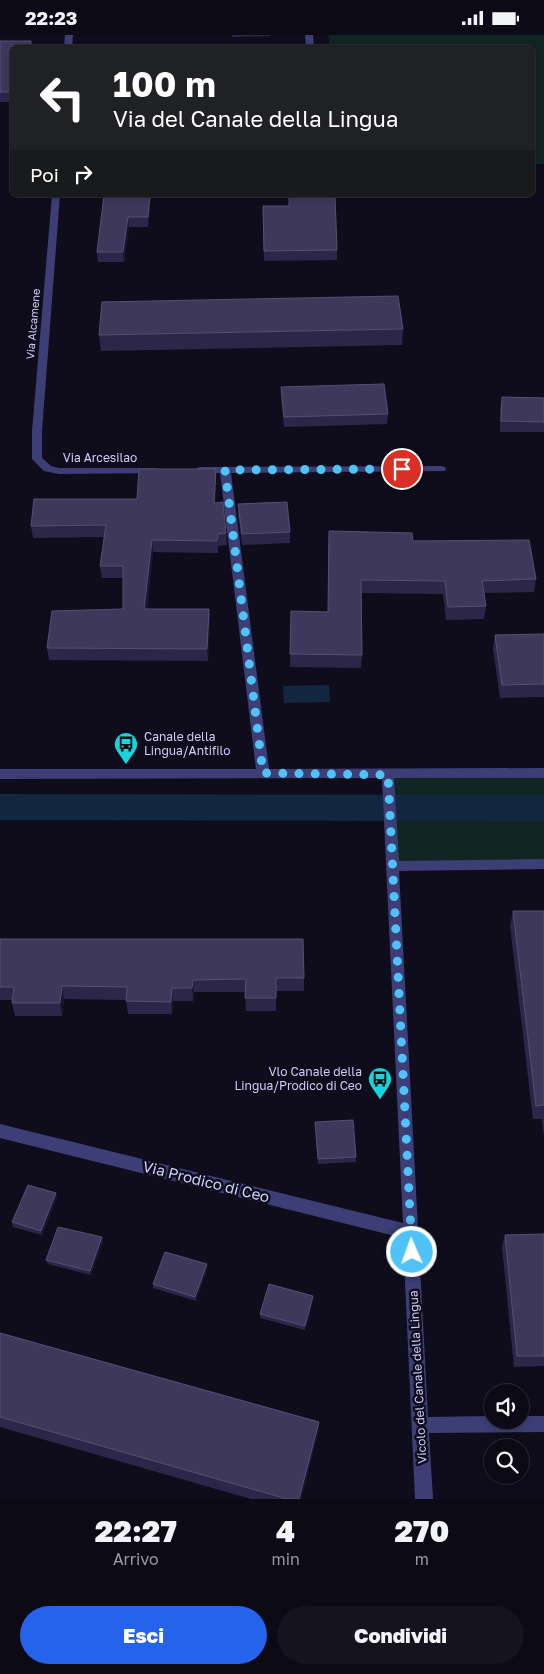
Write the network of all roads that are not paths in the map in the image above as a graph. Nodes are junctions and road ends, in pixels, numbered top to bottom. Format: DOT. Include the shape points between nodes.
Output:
graph roads {
  1 [pos="56,197"];
  2 [pos="36,455"];
  3 [pos="441,469"];
  4 [pos="225,470"];
  5 [pos="166,471"];
  6 [pos="186,471"];
  7 [pos="263,773"];
  8 [pos="544,773"];
  9 [pos="0,774"];
  10 [pos="388,775"];
  11 [pos="544,864"];
  12 [pos="392,866"];
  13 [pos="0,1131"];
  14 [pos="412,1233"];
  15 [pos="544,1424"];
  16 [pos="419,1425"];
  17 [pos="424,1499"];
  1 -- 2 [label="street, Via Alcamene"];
  2 -- 5 [label="street, Via Arcesilao" via="42,467 58,471"];
  3 -- 4 [label="street"];
  4 -- 6 [label="street"];
  4 -- 7 [label="street"];
  7 -- 9 [label="street"];
  7 -- 10 [label="street"];
  8 -- 10 [label="street"];
  10 -- 12 [label="street, Vicolo del Canale della Lingua"];
  11 -- 12 [label="street"];
  12 -- 14 [label="street, Vicolo del Canale della Lingua"];
  13 -- 14 [label="street, Via Prodico di Ceo"];
  14 -- 16 [label="street, Vicolo del Canale della Lingua"];
  15 -- 16 [label="street"];
  16 -- 17 [label="street, Vicolo del Canale della Lingua"];
}
